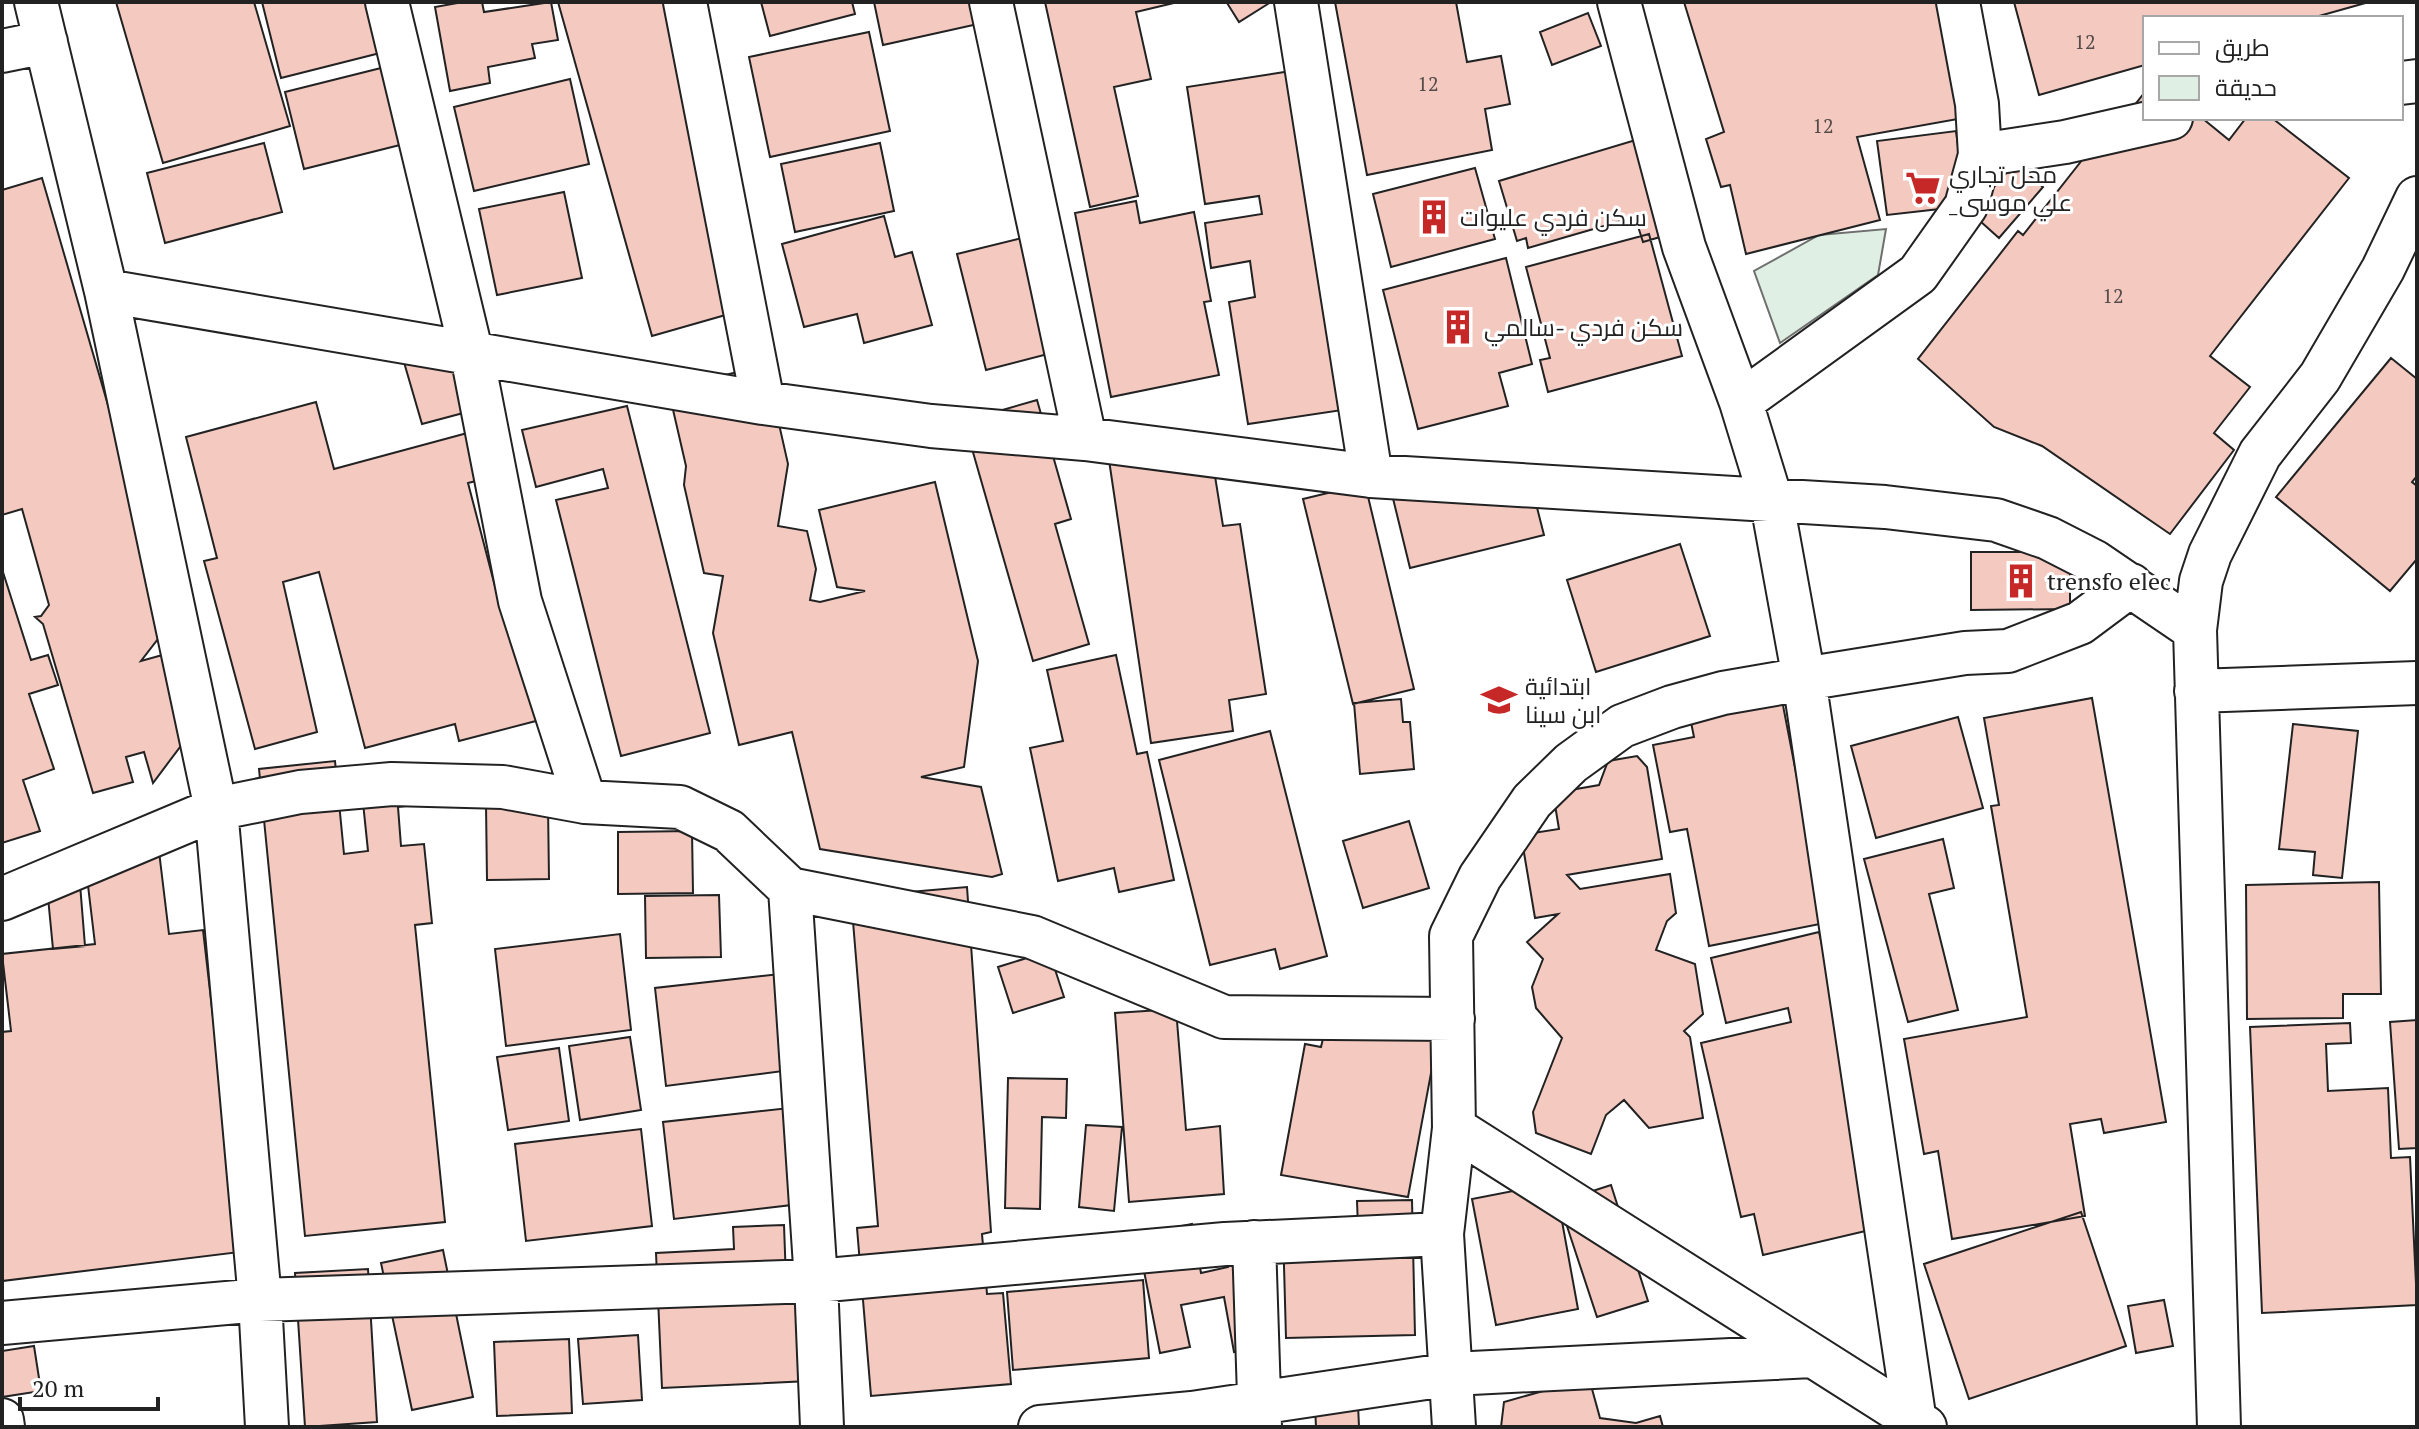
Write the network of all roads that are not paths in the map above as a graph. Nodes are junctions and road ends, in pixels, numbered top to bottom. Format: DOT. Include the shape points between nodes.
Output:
graph roads {
  1 [pos="36,2"];
  2 [pos="387,2"];
  3 [pos="685,2"];
  4 [pos="991,2"];
  5 [pos="1296,2"];
  6 [pos="1619,2"];
  7 [pos="1958,2"];
  8 [pos="46,42"];
  9 [pos="2,51"];
  10 [pos="2162,120"];
  11 [pos="1980,155"];
  12 [pos="2417,198"];
  13 [pos="106,291"];
  14 [pos="472,355"];
  15 [pos="1741,402"];
  16 [pos="763,403"];
  17 [pos="1085,439"];
  18 [pos="1371,476"];
  19 [pos="1772,503"];
  20 [pos="2131,585"];
  21 [pos="2195,630"];
  22 [pos="1804,679"];
  23 [pos="2417,683"];
  24 [pos="2196,691"];
  25 [pos="585,802"];
  26 [pos="216,809"];
  27 [pos="43,884"];
  28 [pos="790,889"];
  29 [pos="2,899"];
  30 [pos="2,920"];
  31 [pos="1453,1019"];
  32 [pos="1454,1128"];
  33 [pos="1442,1234"];
  34 [pos="1254,1242"];
  35 [pos="816,1281"];
  36 [pos="260,1300"];
  37 [pos="2,1323"];
  38 [pos="1812,1356"];
  39 [pos="1452,1374"];
  40 [pos="1259,1415"];
  41 [pos="2,1420"];
  42 [pos="1920,1424"];
  43 [pos="3,1427"];
  44 [pos="244,1427"];
  45 [pos="265,1427"];
  46 [pos="822,1427"];
  47 [pos="1040,1427"];
  48 [pos="1454,1427"];
  49 [pos="2219,1427"];
  1 -- 8 [label="street"];
  2 -- 14 [label="street"];
  3 -- 16 [label="street"];
  4 -- 17 [label="street"];
  5 -- 18 [label="street"];
  6 -- 15 [label="street" via="1684,247"];
  7 -- 11 [label="street" via="1977,104"];
  8 -- 9 [label="street"];
  8 -- 13 [label="street"];
  10 -- 11 [label="street"];
  11 -- 15 [label="street" via="1966,206 1918,274"];
  12 -- 21 [label="street" via="2320,377 2260,454 2210,554"];
  13 -- 14 [label="street"];
  13 -- 26 [label="street"];
  14 -- 16 [label="street"];
  14 -- 25 [label="street" via="520,601"];
  15 -- 19 [label="street"];
  16 -- 17 [label="street" via="931,426"];
  17 -- 18 [label="street"];
  18 -- 19 [label="street"];
  19 -- 20 [label="street" via="1885,507 1996,520 2048,538"];
  19 -- 22 [label="street"];
  20 -- 21 [label="street"];
  20 -- 22 [label="street" via="2080,623 2008,651"];
  21 -- 24 [label="street"];
  22 -- 31 [label="street" via="1723,693 1622,726 1532,801 1480,877 1451,936"];
  22 -- 42 [label="street"];
  23 -- 24 [label="street"];
  24 -- 49 [label="street"];
  25 -- 26 [label="street" via="503,787 392,784 300,792"];
  25 -- 28 [label="street" via="680,807 729,831"];
  26 -- 27 [label="street"];
  26 -- 36 [label="street"];
  27 -- 29 [label="street"];
  27 -- 30 [label="street"];
  28 -- 31 [label="street" via="1032,937 1224,1017"];
  28 -- 35 [label="street"];
  31 -- 32 [label="street"];
  32 -- 33 [label="street"];
  32 -- 38 [label="street"];
  33 -- 34 [label="street"];
  33 -- 39 [label="street"];
  34 -- 35 [label="street"];
  34 -- 40 [label="street"];
  35 -- 36 [label="street"];
  35 -- 46 [label="street"];
  36 -- 37 [label="street"];
  36 -- 45 [label="street"];
  38 -- 39 [label="street"];
  38 -- 42 [label="street"];
  39 -- 40 [label="street"];
  39 -- 48 [label="street"];
  40 -- 47 [label="street"];
  41 -- 43 [label="street"];
  44 -- 45 [label="street"];
}
